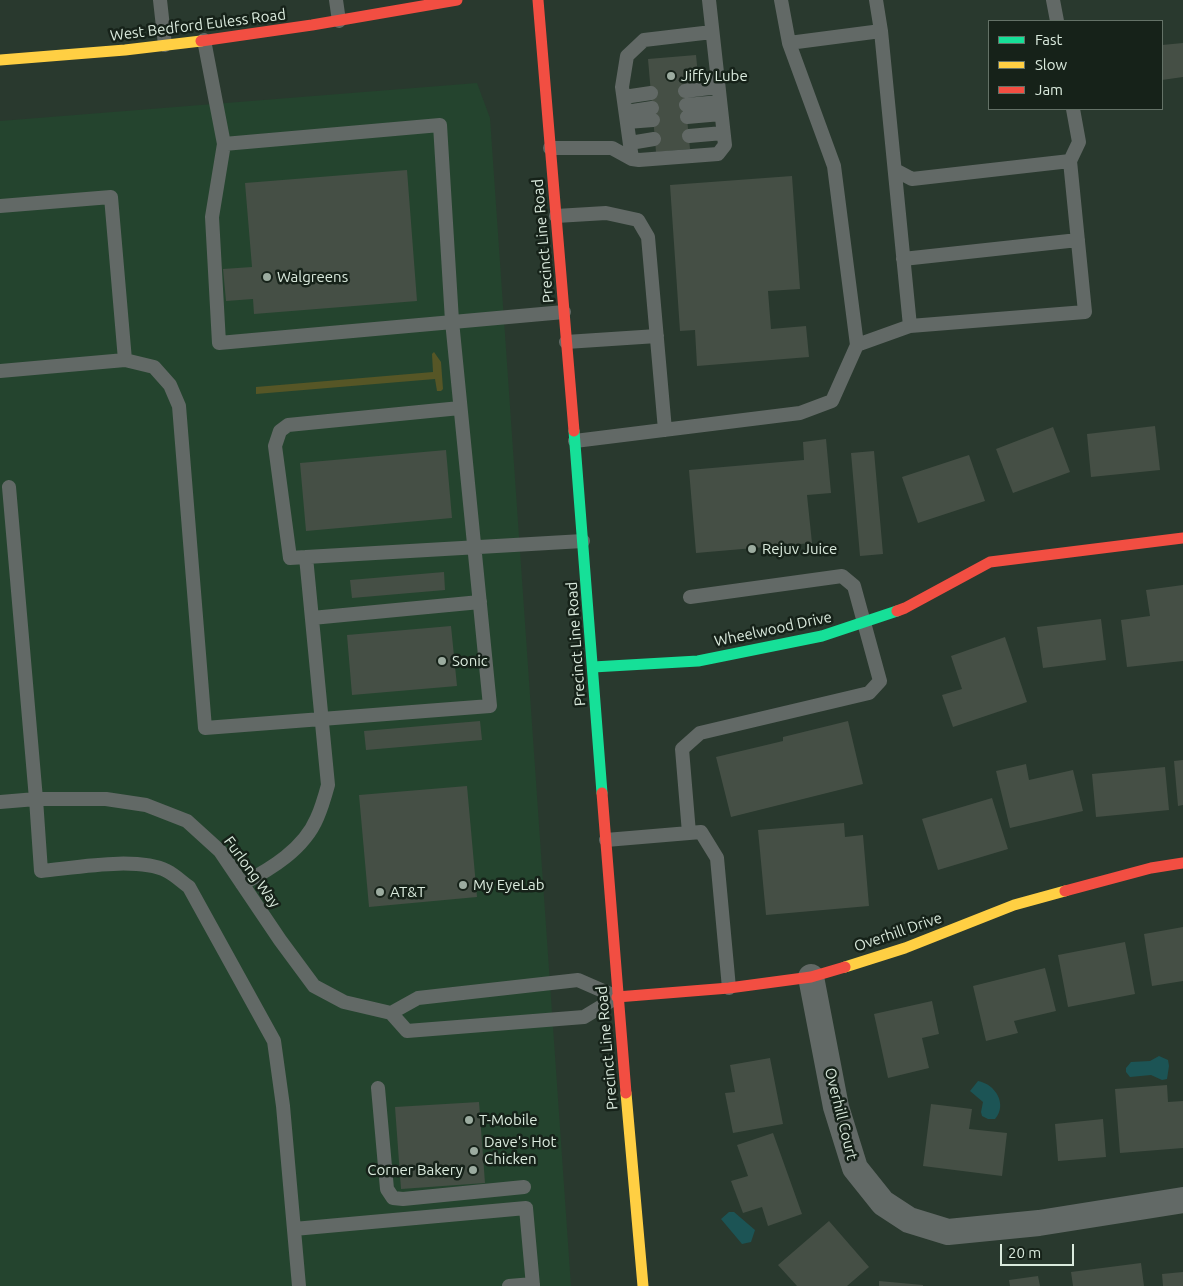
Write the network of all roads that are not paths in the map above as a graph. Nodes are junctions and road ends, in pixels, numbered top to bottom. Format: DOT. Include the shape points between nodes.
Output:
graph roads {
  1 [pos="160,0"];
  2 [pos="336,0"];
  3 [pos="457,0"];
  4 [pos="538,0"];
  5 [pos="708,0"];
  6 [pos="780,0"];
  7 [pos="876,0"];
  8 [pos="1053,0"];
  9 [pos="1057,20"];
  10 [pos="339,21"];
  11 [pos="881,31"];
  12 [pos="712,32"];
  13 [pos="204,40"];
  14 [pos="788,42"];
  15 [pos="165,45"];
  16 [pos="0,60"];
  17 [pos="718,87"];
  18 [pos="685,91"];
  19 [pos="651,94"];
  20 [pos="624,97"];
  21 [pos="721,108"];
  22 [pos="1073,110"];
  23 [pos="686,111"];
  24 [pos="652,114"];
  25 [pos="626,117"];
  26 [pos="723,133"];
  27 [pos="689,136"];
  28 [pos="654,139"];
  29 [pos="630,143"];
  30 [pos="224,144"];
  31 [pos="550,148"];
  32 [pos="632,159"];
  33 [pos="1070,161"];
  34 [pos="895,170"];
  35 [pos="0,206"];
  36 [pos="556,216"];
  37 [pos="1078,240"];
  38 [pos="903,259"];
  39 [pos="564,312"];
  40 [pos="452,321"];
  41 [pos="910,326"];
  42 [pos="657,336"];
  43 [pos="566,342"];
  44 [pos="856,345"];
  45 [pos="125,360"];
  46 [pos="0,371"];
  47 [pos="460,408"];
  48 [pos="665,430"];
  49 [pos="575,441"];
  50 [pos="9,487"];
  51 [pos="1183,538"];
  52 [pos="583,541"];
  53 [pos="474,548"];
  54 [pos="306,557"];
  55 [pos="690,597"];
  56 [pos="480,602"];
  57 [pos="312,618"];
  58 [pos="863,622"];
  59 [pos="594,667"];
  60 [pos="322,720"];
  61 [pos="36,799"];
  62 [pos="0,802"];
  63 [pos="689,833"];
  64 [pos="606,840"];
  65 [pos="1183,863"];
  66 [pos="242,884"];
  67 [pos="811,977"];
  68 [pos="728,988"];
  69 [pos="617,997"];
  70 [pos="391,1014"];
  71 [pos="378,1088"];
  72 [pos="524,1187"];
  73 [pos="1183,1200"];
  74 [pos="294,1229"];
  75 [pos="533,1285"];
  76 [pos="300,1286"];
  77 [pos="509,1286"];
  78 [pos="643,1286"];
  1 -- 15 [label="lane"];
  2 -- 10 [label="lane"];
  3 -- 10 [label="main road, West Bedford Euless Road"];
  4 -- 31 [label="main road, Precinct Line Road"];
  5 -- 12 [label="lane"];
  6 -- 14 [label="lane"];
  7 -- 11 [label="lane"];
  8 -- 9 [label="lane"];
  10 -- 13 [label="main road, West Bedford Euless Road"];
  11 -- 14 [label="lane"];
  11 -- 34 [label="lane"];
  12 -- 17 [label="lane"];
  12 -- 20 [label="lane" via="644,40 627,56 622,87"];
  13 -- 15 [label="main road, West Bedford Euless Road"];
  13 -- 30 [label="lane"];
  14 -- 44 [label="lane" via="834,166"];
  15 -- 16 [label="main road, West Bedford Euless Road"];
  17 -- 18 [label="lane"];
  17 -- 21 [label="lane"];
  19 -- 20 [label="lane"];
  20 -- 25 [label="lane"];
  21 -- 23 [label="lane"];
  21 -- 26 [label="lane"];
  22 -- 33 [label="lane" via="1079,142"];
  24 -- 25 [label="lane"];
  25 -- 29 [label="lane"];
  26 -- 27 [label="lane"];
  26 -- 32 [label="lane" via="725,144 718,154"];
  28 -- 29 [label="lane"];
  29 -- 32 [label="lane"];
  30 -- 40 [label="lane" via="440,125"];
  30 -- 40 [label="lane" via="212,217 220,343"];
  31 -- 32 [label="lane" via="612,148"];
  31 -- 36 [label="main road, Precinct Line Road"];
  33 -- 34 [label="lane" via="912,179"];
  33 -- 37 [label="lane"];
  34 -- 38 [label="lane"];
  35 -- 45 [label="lane" via="111,196"];
  36 -- 39 [label="main road, Precinct Line Road"];
  36 -- 42 [label="lane" via="606,213 638,220 648,237"];
  37 -- 38 [label="lane"];
  37 -- 41 [label="lane" via="1085,312"];
  38 -- 41 [label="lane"];
  39 -- 40 [label="lane"];
  39 -- 43 [label="main road, Precinct Line Road"];
  40 -- 47 [label="lane"];
  41 -- 44 [label="lane"];
  42 -- 43 [label="lane"];
  42 -- 48 [label="lane"];
  43 -- 49 [label="main road, Precinct Line Road"];
  44 -- 48 [label="lane" via="832,401 800,413"];
  45 -- 46 [label="lane"];
  45 -- 60 [label="lane" via="154,367 170,385 179,406 205,728"];
  47 -- 53 [label="lane"];
  47 -- 54 [label="lane" via="288,425 280,431 275,446 290,558"];
  48 -- 49 [label="lane"];
  49 -- 52 [label="main road, Precinct Line Road"];
  50 -- 61 [label="lane"];
  51 -- 58 [label="main road, Wheelwood Drive" via="990,562 905,608"];
  52 -- 53 [label="lane"];
  52 -- 59 [label="main road, Precinct Line Road"];
  53 -- 54 [label="lane"];
  53 -- 56 [label="lane"];
  54 -- 57 [label="lane"];
  55 -- 58 [label="lane" via="842,576 854,586"];
  56 -- 57 [label="lane"];
  56 -- 60 [label="lane" via="490,706"];
  57 -- 60 [label="lane"];
  58 -- 59 [label="main road, Wheelwood Drive" via="822,636 698,661"];
  58 -- 63 [label="lane" via="880,681 869,693 700,733 682,749"];
  59 -- 64 [label="main road, Precinct Line Road"];
  60 -- 66 [label="lane" via="328,785 317,819 307,837 283,859"];
  61 -- 62 [label="lane, Furlong Way"];
  61 -- 66 [label="lane, Furlong Way" via="106,799 146,805 187,821 220,851"];
  61 -- 74 [label="lane" via="41,871 144,865 166,871 189,887 274,1040"];
  63 -- 64 [label="lane"];
  63 -- 68 [label="lane" via="701,832 717,858"];
  64 -- 69 [label="main road, Precinct Line Road"];
  65 -- 67 [label="main road, Overhill Drive" via="1151,868 1014,905 905,948"];
  66 -- 70 [label="lane, Furlong Way" via="314,986 344,1002"];
  67 -- 68 [label="main road, Overhill Drive"];
  67 -- 73 [label="street, Overhill Court" via="836,1107 855,1168 884,1203 909,1220 948,1232 1039,1223"];
  68 -- 69 [label="main road, Overhill Drive"];
  69 -- 70 [label="lane" via="578,980 418,998"];
  69 -- 70 [label="lane, Furlong Way" via="584,1017 407,1031"];
  69 -- 78 [label="main road, Precinct Line Road"];
  71 -- 72 [label="lane" via="387,1189 393,1198"];
  74 -- 75 [label="lane" via="526,1208"];
  74 -- 76 [label="lane"];
  75 -- 77 [label="lane"];
}
